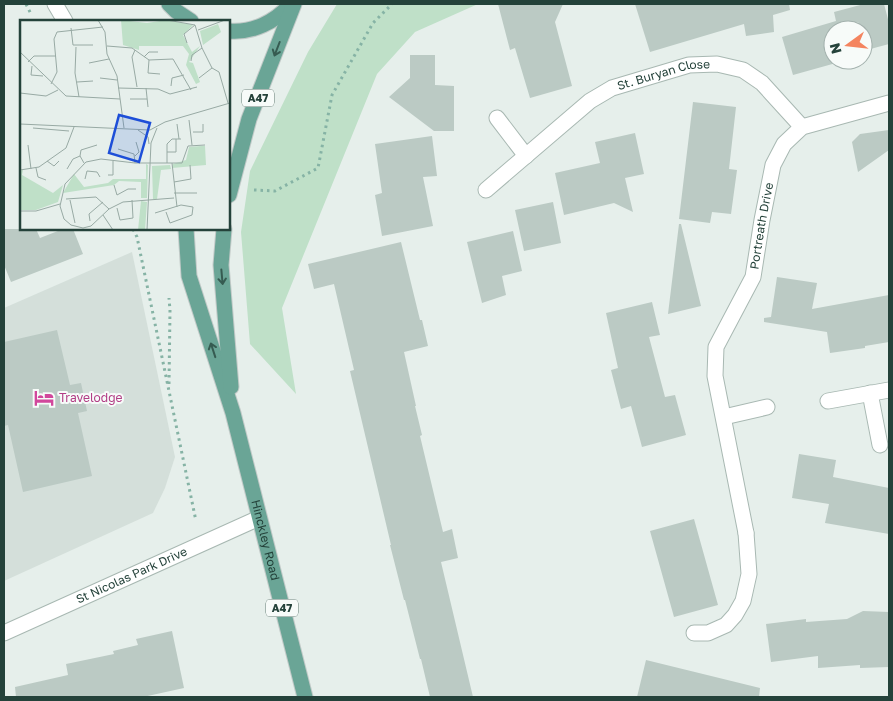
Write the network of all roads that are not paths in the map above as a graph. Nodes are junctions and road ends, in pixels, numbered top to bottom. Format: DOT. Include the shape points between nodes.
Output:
graph roads {
  1 [pos="55,4"];
  2 [pos="168,4"];
  3 [pos="293,4"];
  4 [pos="64,20"];
  5 [pos="170,20"];
  6 [pos="190,20"];
  7 [pos="230,31"];
  8 [pos="889,103"];
  9 [pos="497,118"];
  10 [pos="802,127"];
  11 [pos="526,156"];
  12 [pos="230,189"];
  13 [pos="486,190"];
  14 [pos="186,230"];
  15 [pos="224,230"];
  16 [pos="889,390"];
  17 [pos="870,393"];
  18 [pos="828,401"];
  19 [pos="767,407"];
  20 [pos="233,413"];
  21 [pos="724,417"];
  22 [pos="880,445"];
  23 [pos="259,518"];
  24 [pos="4,632"];
  25 [pos="694,633"];
  26 [pos="305,697"];
  1 -- 4 [label="street"];
  2 -- 5 [label="main road"];
  2 -- 6 [label="main road"];
  3 -- 7 [label="main road, A47" via="262,26"];
  3 -- 12 [label="main road, A47, one-way" via="250,119"];
  8 -- 10 [label="street, Portreath Drive"];
  9 -- 11 [label="street"];
  10 -- 11 [label="street, St. Buryan Close" via="762,83 743,70 716,64 689,65 612,88 590,101"];
  10 -- 21 [label="street, Portreath Drive" via="784,144 773,165 753,277 716,347 715,376"];
  11 -- 13 [label="street, St. Buryan Close"];
  20 -- 14 [label="main road, Hinckley Road / A47, one-way" via="190,276"];
  15 -- 20 [label="main road, Hinckley Road / A47, one-way" via="221,265"];
  16 -- 17 [label="street"];
  17 -- 18 [label="street"];
  17 -- 22 [label="street"];
  19 -- 21 [label="street"];
  20 -- 23 [label="main road, Hinckley Road / A47"];
  21 -- 25 [label="street, Portreath Drive" via="746,533 749,574 743,601 735,615 708,633"];
  23 -- 24 [label="street, St Nicolas Park Drive"];
  23 -- 26 [label="main road, Hinckley Road / A47"];
}
